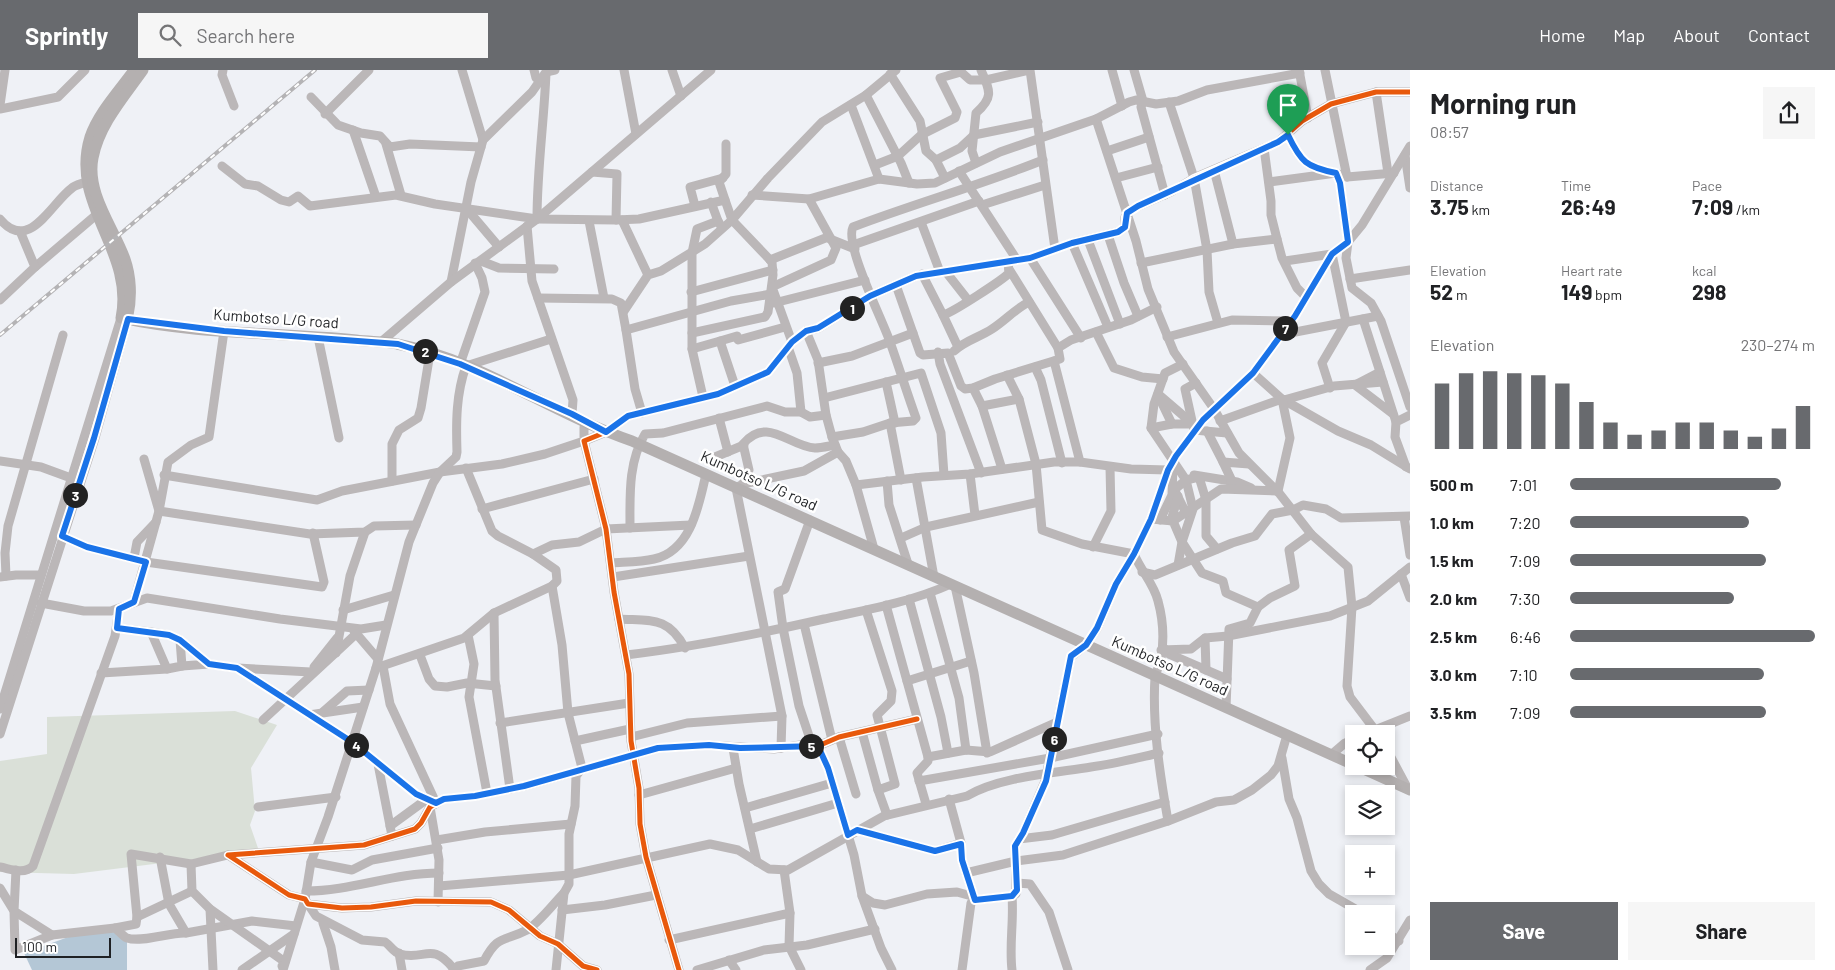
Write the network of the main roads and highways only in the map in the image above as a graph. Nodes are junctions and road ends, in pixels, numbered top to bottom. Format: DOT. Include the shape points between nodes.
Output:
graph roads {
  1 [pos="134,70"];
  2 [pos="144,70"];
  3 [pos="100,212"];
  4 [pos="1345,761"];
  5 [pos="1376,775"];
  6 [pos="1409,789"];
  1 -- 3 [label="main road" via="103,111 90,135 85,156 86,182"];
  2 -- 3 [label="main road" via="108,121 92,160"];
  3 -- 4 [label="main road, Kumbotso L/G road" via="126,261 131,298 124,318 224,331 381,342 430,353 463,365 606,432 739,486"];
  5 -- 6 [label="main road, Kumbotso L/G road"];
}
